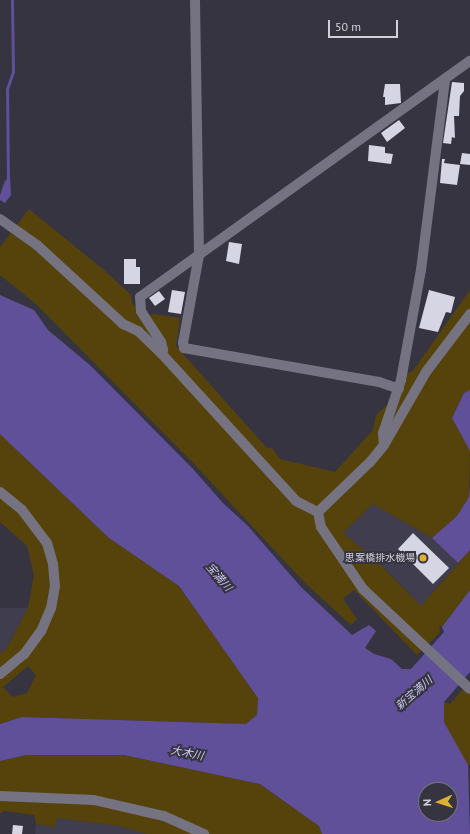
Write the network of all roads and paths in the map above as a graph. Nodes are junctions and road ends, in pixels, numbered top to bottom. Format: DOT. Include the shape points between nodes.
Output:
graph roads {
  1 [pos="195,0"];
  2 [pos="470,61"];
  3 [pos="445,79"];
  4 [pos="0,219"];
  5 [pos="199,255"];
  6 [pos="470,314"];
  7 [pos="161,353"];
  8 [pos="399,389"];
  9 [pos="384,445"];
  10 [pos="0,492"];
  11 [pos="318,512"];
  12 [pos="0,674"];
  13 [pos="468,687"];
  14 [pos="0,796"];
  15 [pos="204,834"];
  1 -- 5 [label="street"];
  2 -- 3 [label="street"];
  3 -- 5 [label="street"];
  3 -- 8 [label="street" via="421,270"];
  4 -- 7 [label="street" via="37,245 123,324 138,331"];
  5 -- 7 [label="street" via="140,297 141,311 161,342"];
  5 -- 8 [label="street" via="183,343 187,351 379,382"];
  6 -- 9 [label="street" via="426,372"];
  7 -- 11 [label="street" via="296,501"];
  8 -- 9 [label="street" via="383,433"];
  9 -- 11 [label="street"];
  10 -- 12 [label="street" via="22,510 47,543 53,564 55,586 51,608 41,631 24,654"];
  11 -- 13 [label="street" via="321,527 349,572 363,589"];
  14 -- 15 [label="street" via="94,800 164,816"];
}
